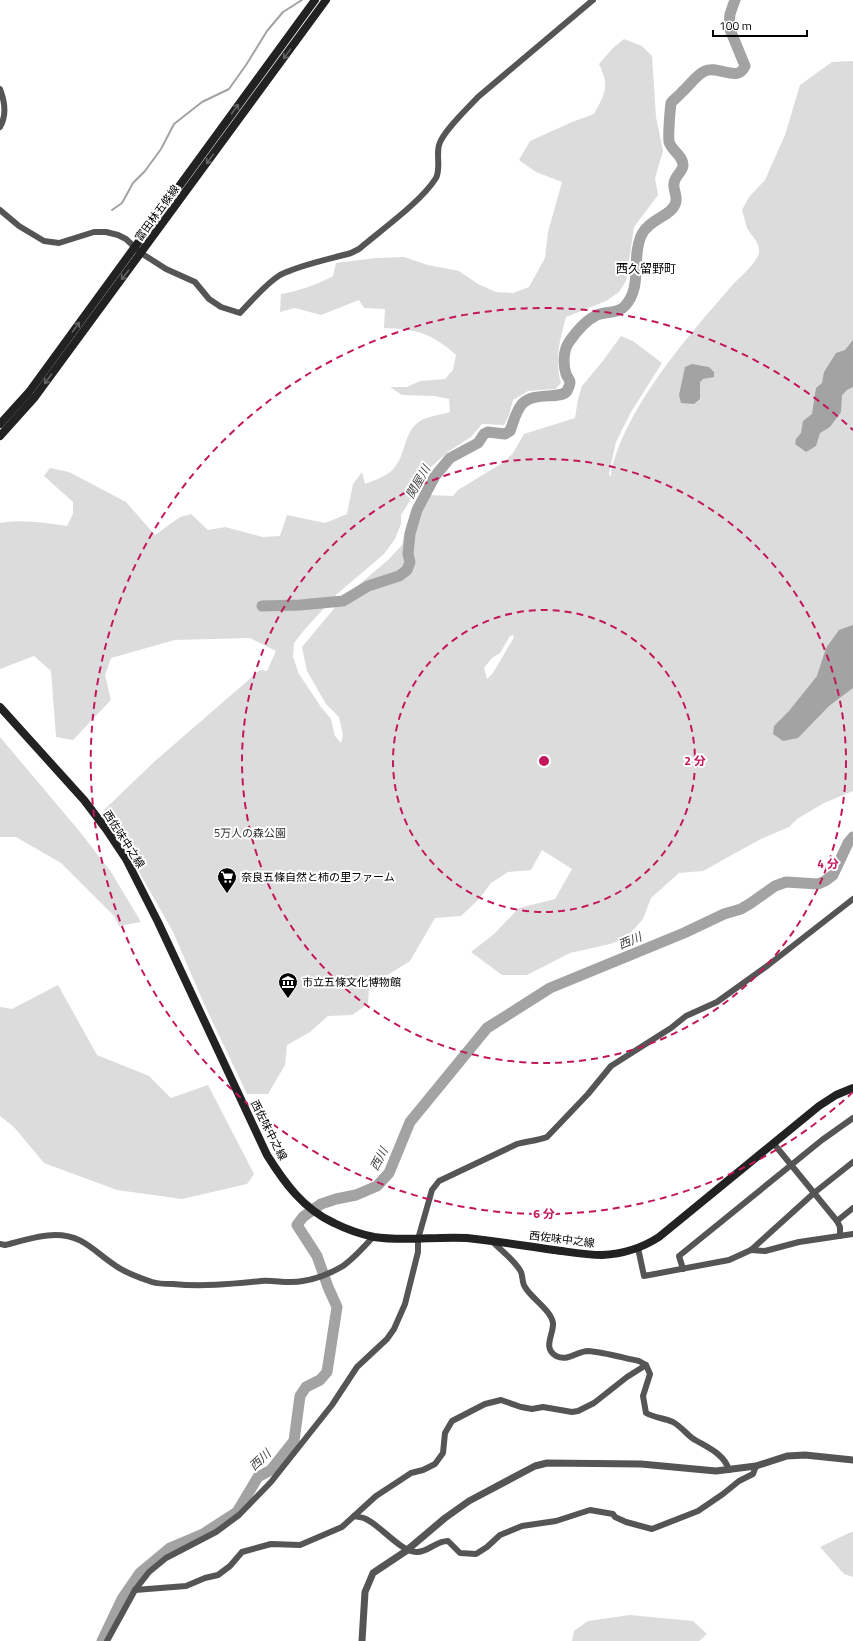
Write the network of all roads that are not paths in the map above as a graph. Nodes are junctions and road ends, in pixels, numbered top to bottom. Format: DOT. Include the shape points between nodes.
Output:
graph roads {
  1 [pos="315,0"];
  2 [pos="326,0"];
  3 [pos="593,0"];
  4 [pos="0,89"];
  5 [pos="0,127"];
  6 [pos="0,210"];
  7 [pos="134,247"];
  8 [pos="142,253"];
  9 [pos="0,424"];
  10 [pos="0,436"];
  11 [pos="0,707"];
  12 [pos="853,899"];
  13 [pos="853,1088"];
  14 [pos="853,1118"];
  15 [pos="774,1144"];
  16 [pos="853,1162"];
  17 [pos="791,1165"];
  18 [pos="814,1193"];
  19 [pos="853,1208"];
  20 [pos="837,1221"];
  21 [pos="853,1234"];
  22 [pos="840,1236"];
  23 [pos="373,1237"];
  24 [pos="418,1239"];
  25 [pos="492,1241"];
  26 [pos="0,1244"];
  27 [pos="638,1248"];
  28 [pos="751,1250"];
  29 [pos="683,1269"];
  30 [pos="646,1365"];
  31 [pos="853,1460"];
  32 [pos="756,1466"];
  33 [pos="729,1470"];
  34 [pos="354,1516"];
  35 [pos="406,1551"];
  36 [pos="135,1590"];
  37 [pos="107,1641"];
  38 [pos="362,1641"];
  7 -- 1 [label="main road, 富田林五條線, one-way"];
  2 -- 8 [label="main road, 富田林五條線, one-way"];
  3 -- 8 [label="street" via="461,114 439,144 437,176 430,187 359,249 279,276 240,313 221,307 209,299 195,282 166,269"];
  4 -- 5 [label="street" via="5,109"];
  6 -- 7 [label="street" via="44,241 59,242 94,232 106,232 126,239"];
  7 -- 8 [label="street"];
  9 -- 7 [label="main road, 富田林五條線, one-way" via="29,392"];
  8 -- 10 [label="main road, 富田林五條線, one-way" via="35,397"];
  11 -- 23 [label="main road, 西佐味中之線" via="84,800 126,859 267,1154 289,1187 318,1214 353,1231"];
  12 -- 24 [label="street" via="717,1002 686,1016 611,1066 546,1137 517,1144 439,1181 432,1190"];
  13 -- 15 [label="main road, 西佐味中之線" via="819,1106"];
  14 -- 17 [label="street"];
  15 -- 17 [label="street"];
  15 -- 27 [label="main road, 西佐味中之線" via="659,1237"];
  16 -- 18 [label="street"];
  17 -- 18 [label="street"];
  17 -- 29 [label="street" via="679,1256"];
  18 -- 20 [label="street"];
  18 -- 28 [label="street"];
  19 -- 20 [label="street"];
  20 -- 22 [label="street"];
  21 -- 22 [label="street"];
  22 -- 28 [label="street" via="799,1242 765,1251"];
  23 -- 24 [label="main road, 西佐味中之線"];
  23 -- 26 [label="street" via="342,1266 321,1276 291,1283 262,1281 207,1286 153,1282 138,1277 116,1267 91,1246 72,1237 55,1235"];
  24 -- 25 [label="main road, 西佐味中之線"];
  24 -- 36 [label="street" via="418,1252 405,1304 387,1339 357,1367 332,1405 271,1482 239,1515 216,1532 166,1558 149,1572"];
  25 -- 27 [label="main road, 西佐味中之線" via="602,1255"];
  25 -- 30 [label="street" via="514,1262 521,1273 524,1287 550,1316 553,1323 549,1343 550,1350 555,1355 570,1358 587,1351 640,1361"];
  27 -- 29 [label="street" via="644,1276"];
  28 -- 29 [label="street" via="729,1260"];
  30 -- 33 [label="street" via="650,1374 643,1396 646,1413 654,1418 672,1422 711,1448 726,1462"];
  30 -- 34 [label="street" via="594,1403 578,1411 521,1407 501,1400 485,1404 452,1420 446,1433 443,1453 435,1464 411,1473 376,1496"];
  31 -- 32 [label="street" via="805,1455 787,1456"];
  32 -- 33 [label="street"];
  32 -- 35 [label="street" via="753,1474 739,1480 698,1511 652,1529 626,1522 613,1514 590,1510 556,1521 522,1526 500,1535 476,1554 460,1553 448,1541 436,1543 428,1550"];
  33 -- 35 [label="street" via="641,1464 547,1463 523,1472 468,1501"];
  34 -- 35 [label="street" via="366,1519 390,1535"];
  34 -- 36 [label="street" via="342,1527 300,1545 271,1544 242,1552 218,1575 186,1586"];
  35 -- 38 [label="street" via="374,1573 370,1579 365,1592"];
  36 -- 37 [label="street"];
}
